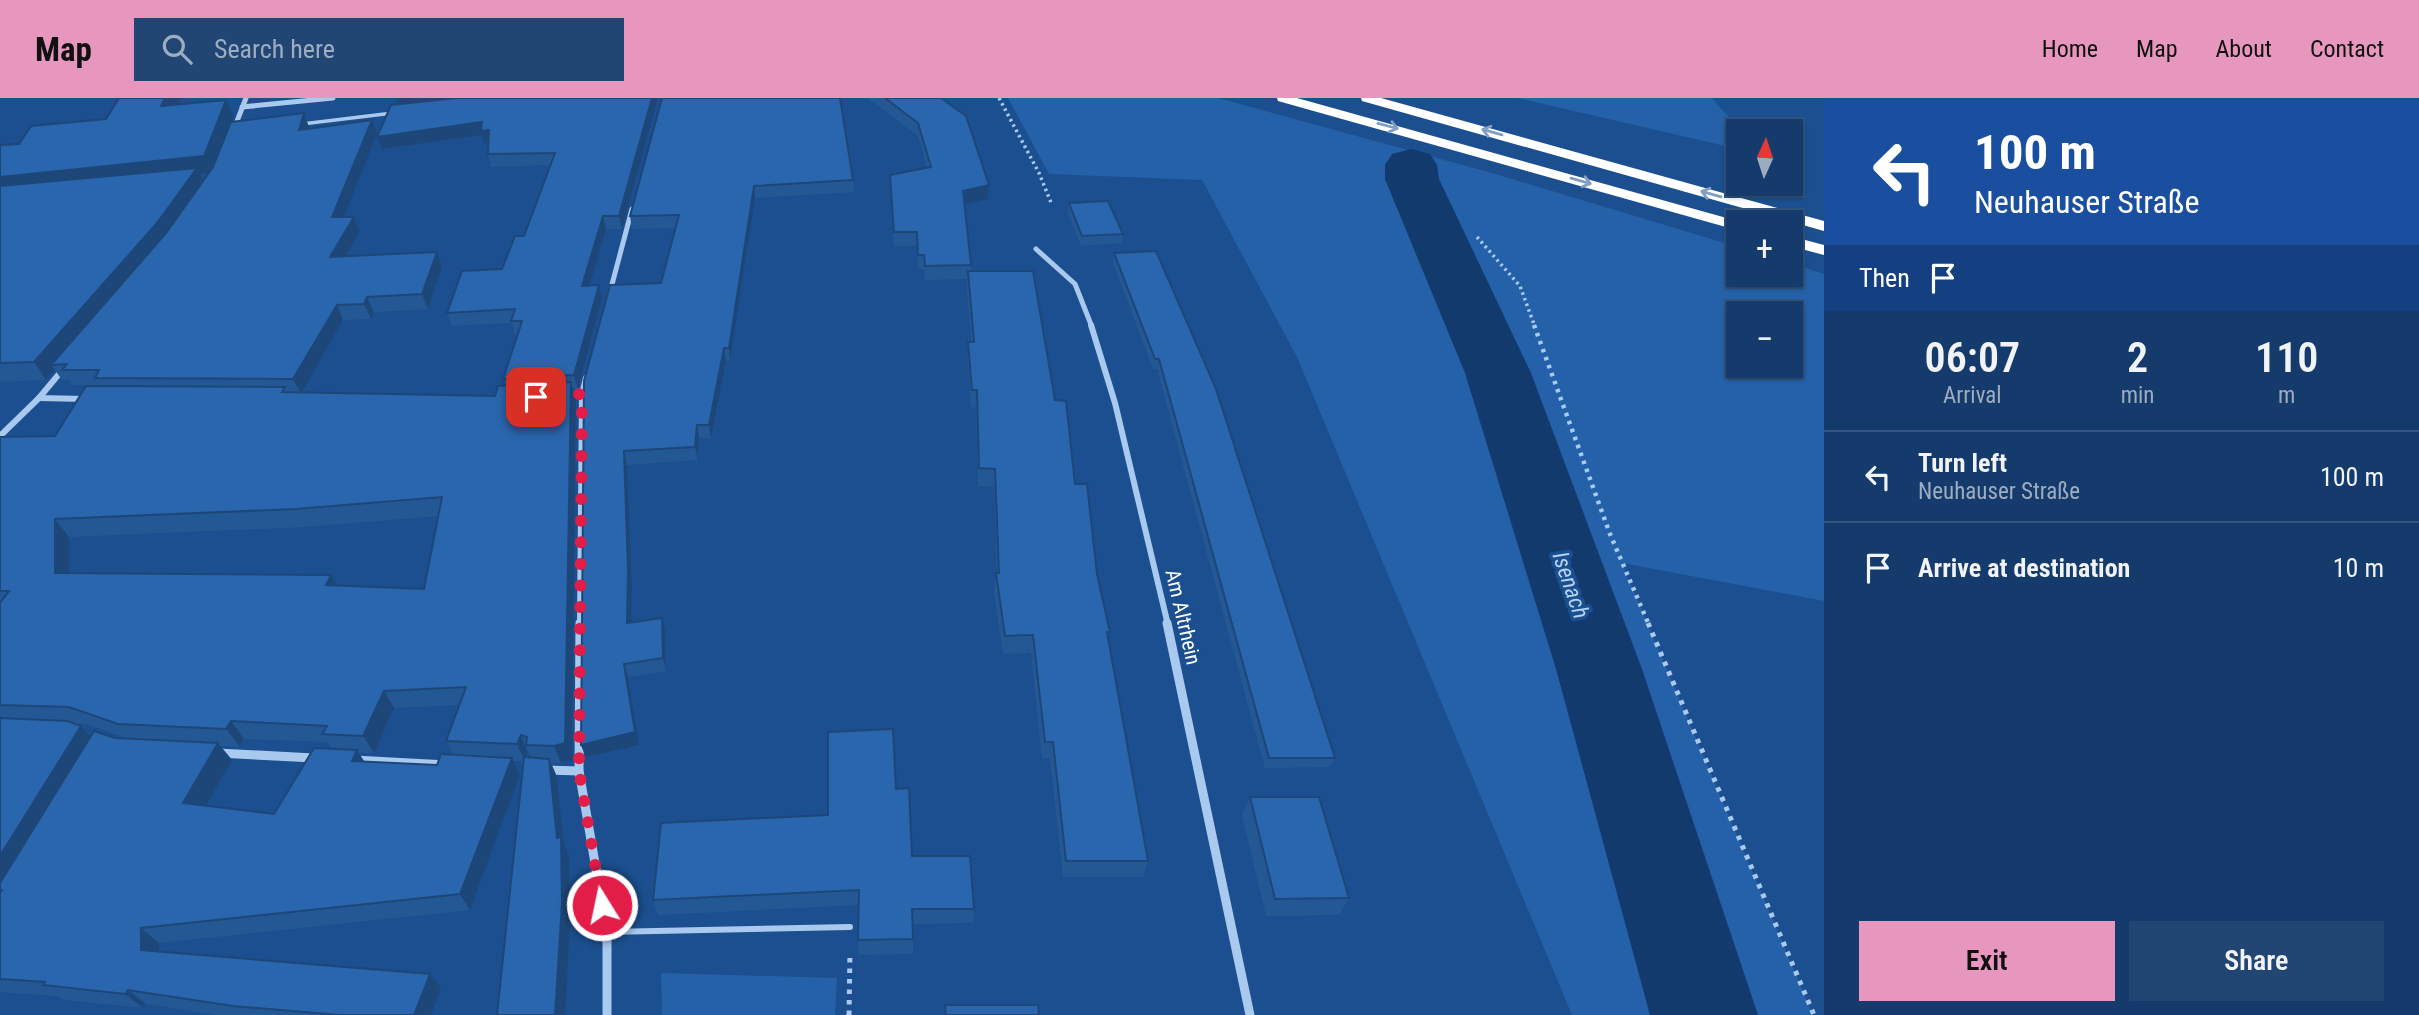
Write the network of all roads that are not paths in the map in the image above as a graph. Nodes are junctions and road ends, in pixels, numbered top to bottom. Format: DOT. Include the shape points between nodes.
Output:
graph roads {
  1 [pos="246,98"];
  2 [pos="333,98"];
  3 [pos="1283,98"];
  4 [pos="1367,98"];
  5 [pos="242,107"];
  6 [pos="399,112"];
  7 [pos="291,125"];
  8 [pos="242,131"];
  9 [pos="232,132"];
  10 [pos="633,206"];
  11 [pos="1726,223"];
  12 [pos="1824,226"];
  13 [pos="1803,244"];
  14 [pos="1035,249"];
  15 [pos="1824,250"];
  16 [pos="608,300"];
  17 [pos="74,357"];
  18 [pos="590,367"];
  19 [pos="582,394"];
  20 [pos="569,395"];
  21 [pos="39,398"];
  22 [pos="94,399"];
  23 [pos="0,436"];
  24 [pos="202,752"];
  25 [pos="328,758"];
  26 [pos="342,759"];
  27 [pos="453,765"];
  28 [pos="537,769"];
  29 [pos="579,771"];
  30 [pos="850,927"];
  31 [pos="607,932"];
  32 [pos="607,1015"];
  33 [pos="1250,1015"];
  1 -- 5 [label="street"];
  2 -- 5 [label="street"];
  3 -- 11 [label="highway, one-way"];
  12 -- 4 [label="highway, one-way"];
  5 -- 9 [label="street"];
  6 -- 7 [label="lane"];
  8 -- 9 [label="lane"];
  10 -- 16 [label="street"];
  13 -- 15 [label="highway"];
  14 -- 33 [label="street, Am Altrhein" via="1075,284 1115,403 1170,634"];
  17 -- 21 [label="street"];
  18 -- 19 [label="street"];
  19 -- 20 [label="street"];
  19 -- 29 [label="street"];
  21 -- 22 [label="street"];
  21 -- 23 [label="street"];
  24 -- 25 [label="street"];
  26 -- 27 [label="street"];
  28 -- 29 [label="street"];
  29 -- 31 [label="street"];
  30 -- 31 [label="lane"];
  31 -- 32 [label="street"];
}
